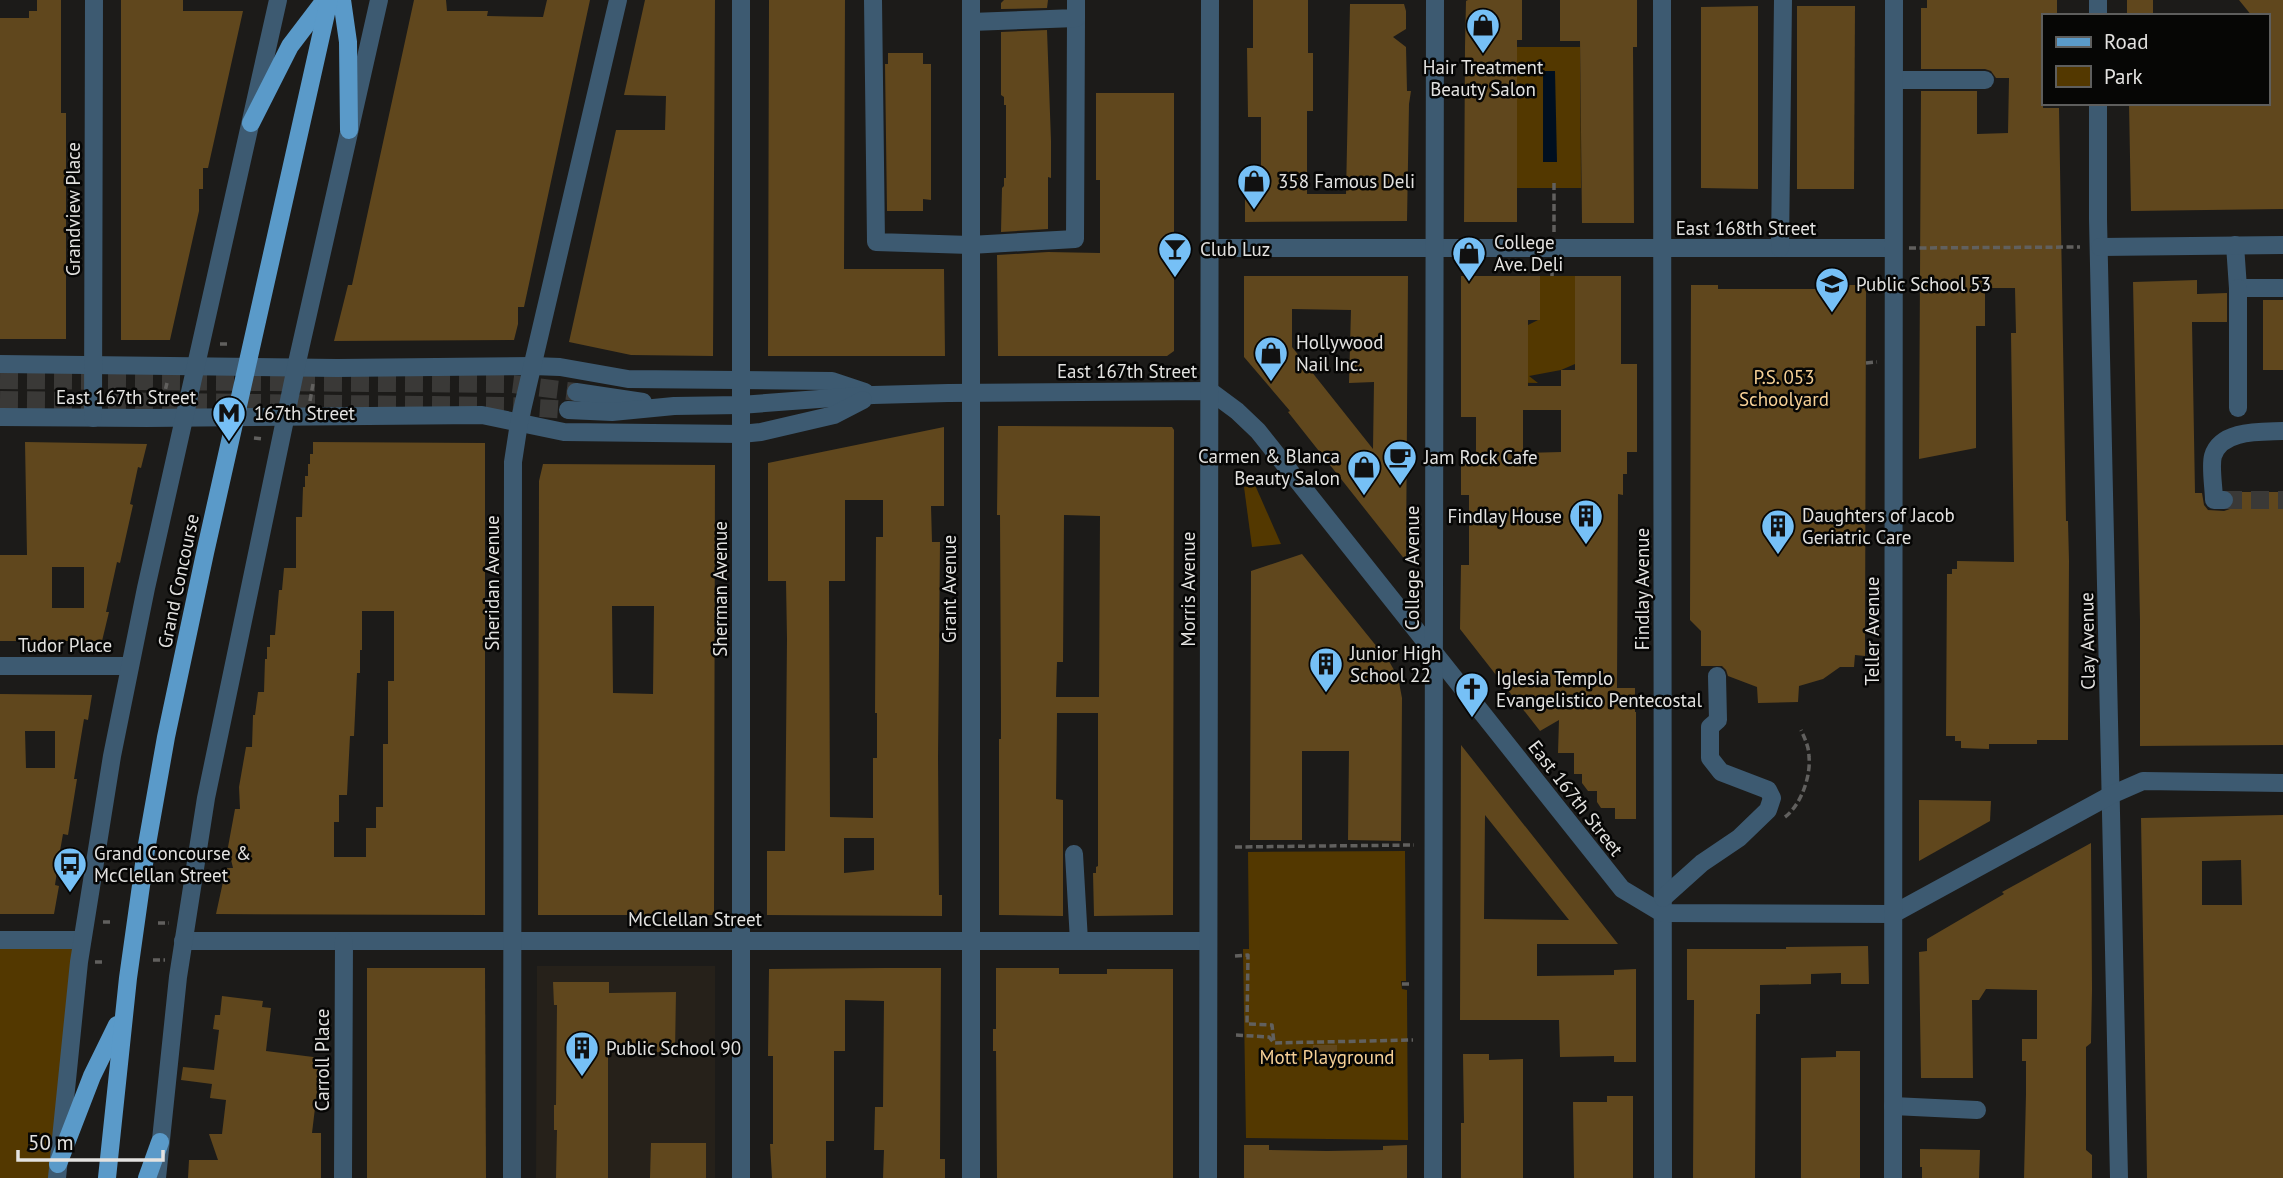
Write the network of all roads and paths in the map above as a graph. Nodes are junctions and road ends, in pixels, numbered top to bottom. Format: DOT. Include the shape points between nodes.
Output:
graph roads {
  1 [pos="94,0"];
  2 [pos="278,0"];
  3 [pos="327,0"];
  4 [pos="342,0"];
  5 [pos="379,0"];
  6 [pos="618,0"];
  7 [pos="741,0"];
  8 [pos="873,0"];
  9 [pos="971,0"];
  10 [pos="1210,0"];
  11 [pos="1435,0"];
  12 [pos="1662,0"];
  13 [pos="1783,0"];
  14 [pos="1894,0"];
  15 [pos="1076,9"];
  16 [pos="971,22"];
  17 [pos="1894,80"];
  18 [pos="1984,80"];
  19 [pos="2098,105"];
  20 [pos="251,122"];
  21 [pos="349,130"];
  22 [pos="1554,182"];
  23 [pos="2283,244"];
  24 [pos="970,245"];
  25 [pos="2235,245"];
  26 [pos="2100,247"];
  27 [pos="1210,248"];
  28 [pos="1435,248"];
  29 [pos="1553,248"];
  30 [pos="1780,248"];
  31 [pos="1893,248"];
  32 [pos="1664,249"];
  33 [pos="2238,288"];
  34 [pos="2283,288"];
  35 [pos="0,364"];
  36 [pos="94,365"];
  37 [pos="196,366"];
  38 [pos="533,366"];
  39 [pos="247,367"];
  40 [pos="296,367"];
  41 [pos="169,373"];
  42 [pos="316,375"];
  43 [pos="741,381"];
  44 [pos="1210,391"];
  45 [pos="576,392"];
  46 [pos="970,392"];
  47 [pos="873,395"];
  48 [pos="162,405"];
  49 [pos="740,405"];
  50 [pos="674,407"];
  51 [pos="2238,408"];
  52 [pos="308,409"];
  53 [pos="568,410"];
  54 [pos="0,417"];
  55 [pos="235,417"];
  56 [pos="93,418"];
  57 [pos="184,418"];
  58 [pos="286,418"];
  59 [pos="519,422"];
  60 [pos="2283,431"];
  61 [pos="741,434"];
  62 [pos="2224,500"];
  63 [pos="1433,652"];
  64 [pos="0,666"];
  65 [pos="129,666"];
  66 [pos="1717,676"];
  67 [pos="1801,730"];
  68 [pos="2283,783"];
  69 [pos="1804,787"];
  70 [pos="2111,795"];
  71 [pos="1414,845"];
  72 [pos="1235,847"];
  73 [pos="1074,854"];
  74 [pos="1663,906"];
  75 [pos="1893,914"];
  76 [pos="158,923"];
  77 [pos="173,923"];
  78 [pos="0,940"];
  79 [pos="82,940"];
  80 [pos="740,940"];
  81 [pos="344,941"];
  82 [pos="512,941"];
  83 [pos="971,941"];
  84 [pos="1079,941"];
  85 [pos="1207,941"];
  86 [pos="183,942"];
  87 [pos="1235,956"];
  88 [pos="153,960"];
  89 [pos="166,960"];
  90 [pos="1402,984"];
  91 [pos="1412,984"];
  92 [pos="123,1012"];
  93 [pos="1236,1035"];
  94 [pos="1413,1040"];
  95 [pos="1273,1042"];
  96 [pos="1893,1106"];
  97 [pos="1976,1110"];
  98 [pos="160,1142"];
  99 [pos="58,1171"];
  100 [pos="107,1178"];
  101 [pos="147,1178"];
  102 [pos="157,1178"];
  103 [pos="343,1178"];
  104 [pos="512,1178"];
  105 [pos="741,1178"];
  106 [pos="971,1178"];
  107 [pos="1208,1178"];
  108 [pos="1433,1178"];
  109 [pos="1663,1178"];
  110 [pos="1892,1178"];
  111 [pos="2119,1178"];
  1 -- 36 [label="street, Grandview Place"];
  2 -- 20 [label="street, Grand Concourse"];
  3 -- 20 [label="main road" via="290,46"];
  3 -- 39 [label="main road, Grand Concourse"];
  4 -- 21 [label="main road" via="348,42"];
  5 -- 21 [label="street"];
  6 -- 38 [label="street, Sheridan Avenue"];
  7 -- 43 [label="street, Sherman Avenue"];
  8 -- 24 [label="street" via="876,242"];
  9 -- 16 [label="street, Grant Avenue"];
  10 -- 27 [label="street, Morris Avenue"];
  11 -- 28 [label="street, College Avenue"];
  12 -- 32 [label="street, Findlay Avenue"];
  13 -- 30 [label="street"];
  14 -- 17 [label="street, Teller Avenue"];
  15 -- 16 [label="street"];
  15 -- 24 [label="street" via="1075,239"];
  16 -- 24 [label="street, Grant Avenue"];
  17 -- 18 [label="street"];
  17 -- 31 [label="street, Teller Avenue"];
  19 -- 26 [label="street, Clay Avenue"];
  20 -- 37 [label="street, Grand Concourse"];
  21 -- 40 [label="street"];
  22 -- 29 [label="path"];
  23 -- 25 [label="street"];
  24 -- 46 [label="street, Grant Avenue"];
  25 -- 26 [label="street"];
  25 -- 33 [label="street"];
  26 -- 31 [label="path"];
  26 -- 70 [label="street, Clay Avenue"];
  27 -- 28 [label="street, East 168th Street"];
  27 -- 44 [label="street, Morris Avenue"];
  28 -- 29 [label="street, East 168th Street"];
  28 -- 63 [label="street, College Avenue"];
  29 -- 32 [label="street, East 168th Street"];
  30 -- 31 [label="street, East 168th Street"];
  30 -- 32 [label="street, East 168th Street"];
  31 -- 75 [label="street, Teller Avenue"];
  32 -- 74 [label="street, Findlay Avenue"];
  33 -- 34 [label="street"];
  33 -- 51 [label="street"];
  35 -- 36 [label="street, East 167th Street"];
  36 -- 37 [label="street, East 167th Street"];
  36 -- 56 [label="street, Grandview Place"];
  37 -- 39 [label="street, East 167th Street"];
  37 -- 57 [label="street, Grand Concourse"];
  38 -- 40 [label="street, East 167th Street"];
  38 -- 43 [label="street, East 167th Street" via="628,379"];
  38 -- 59 [label="street, Sheridan Avenue"];
  39 -- 40 [label="street, East 167th Street"];
  39 -- 55 [label="main road, Grand Concourse"];
  40 -- 58 [label="street"];
  41 -- 48 [label="path"];
  42 -- 52 [label="path"];
  43 -- 47 [label="street, East 167th Street" via="832,381"];
  43 -- 49 [label="street, Sherman Avenue"];
  44 -- 46 [label="street, East 167th Street"];
  44 -- 63 [label="street, East 167th Street" via="1258,431"];
  44 -- 85 [label="street, Morris Avenue"];
  45 -- 50 [label="street, East 167th Street"];
  46 -- 47 [label="street, East 167th Street"];
  46 -- 83 [label="street, Grant Avenue"];
  47 -- 49 [label="street, East 167th Street"];
  47 -- 61 [label="street, East 167th Street" via="834,415"];
  49 -- 50 [label="street, East 167th Street"];
  49 -- 61 [label="street, Sherman Avenue"];
  50 -- 53 [label="street, East 167th Street"];
  54 -- 56 [label="street, East 167th Street"];
  55 -- 57 [label="street, East 167th Street"];
  55 -- 58 [label="street, East 167th Street"];
  55 -- 92 [label="main road, Grand Concourse" via="166,737"];
  56 -- 57 [label="street, East 167th Street"];
  57 -- 65 [label="street, Grand Concourse"];
  58 -- 59 [label="street, East 167th Street" via="482,415"];
  58 -- 86 [label="street" via="220,723"];
  59 -- 61 [label="street, East 167th Street" via="572,432"];
  59 -- 82 [label="street, Sheridan Avenue" via="513,462"];
  60 -- 62 [label="street" via="2238,435 2220,446 2213,456 2214,500"];
  61 -- 80 [label="street, Sherman Avenue"];
  63 -- 74 [label="street, East 167th Street" via="1622,888"];
  63 -- 108 [label="street, College Avenue"];
  64 -- 65 [label="street, Tudor Place"];
  65 -- 79 [label="street, Grand Concourse"];
  66 -- 74 [label="street" via="1718,720 1710,727 1710,758 1721,772 1768,790 1772,798 1768,810 1739,838 1702,863"];
  67 -- 69 [label="path" via="1810,756"];
  68 -- 70 [label="street" via="2143,782"];
  70 -- 75 [label="street"];
  70 -- 111 [label="street, Clay Avenue"];
  71 -- 72 [label="path"];
  73 -- 84 [label="street"];
  74 -- 75 [label="street"];
  74 -- 109 [label="street, Findlay Avenue"];
  75 -- 96 [label="street, Teller Avenue"];
  76 -- 77 [label="path"];
  78 -- 79 [label="street"];
  79 -- 99 [label="street, Grand Concourse"];
  80 -- 82 [label="street, McClellan Street"];
  80 -- 83 [label="street, McClellan Street"];
  80 -- 105 [label="street, Sherman Avenue"];
  81 -- 82 [label="street, McClellan Street"];
  81 -- 86 [label="street, McClellan Street"];
  81 -- 103 [label="street, Carroll Place"];
  82 -- 104 [label="street, Sheridan Avenue"];
  83 -- 84 [label="street, McClellan Street"];
  83 -- 106 [label="street, Grant Avenue"];
  84 -- 85 [label="street, McClellan Street"];
  85 -- 107 [label="street, Morris Avenue"];
  86 -- 98 [label="street"];
  87 -- 95 [label="path" via="1248,955 1247,1024 1272,1025"];
  88 -- 89 [label="path"];
  90 -- 91 [label="path"];
  92 -- 99 [label="main road" via="92,1076"];
  92 -- 100 [label="main road, Grand Concourse"];
  93 -- 95 [label="path" via="1269,1037"];
  94 -- 95 [label="path"];
  96 -- 97 [label="street"];
  96 -- 110 [label="street, Teller Avenue"];
  98 -- 101 [label="main road"];
  98 -- 102 [label="street"];
}
